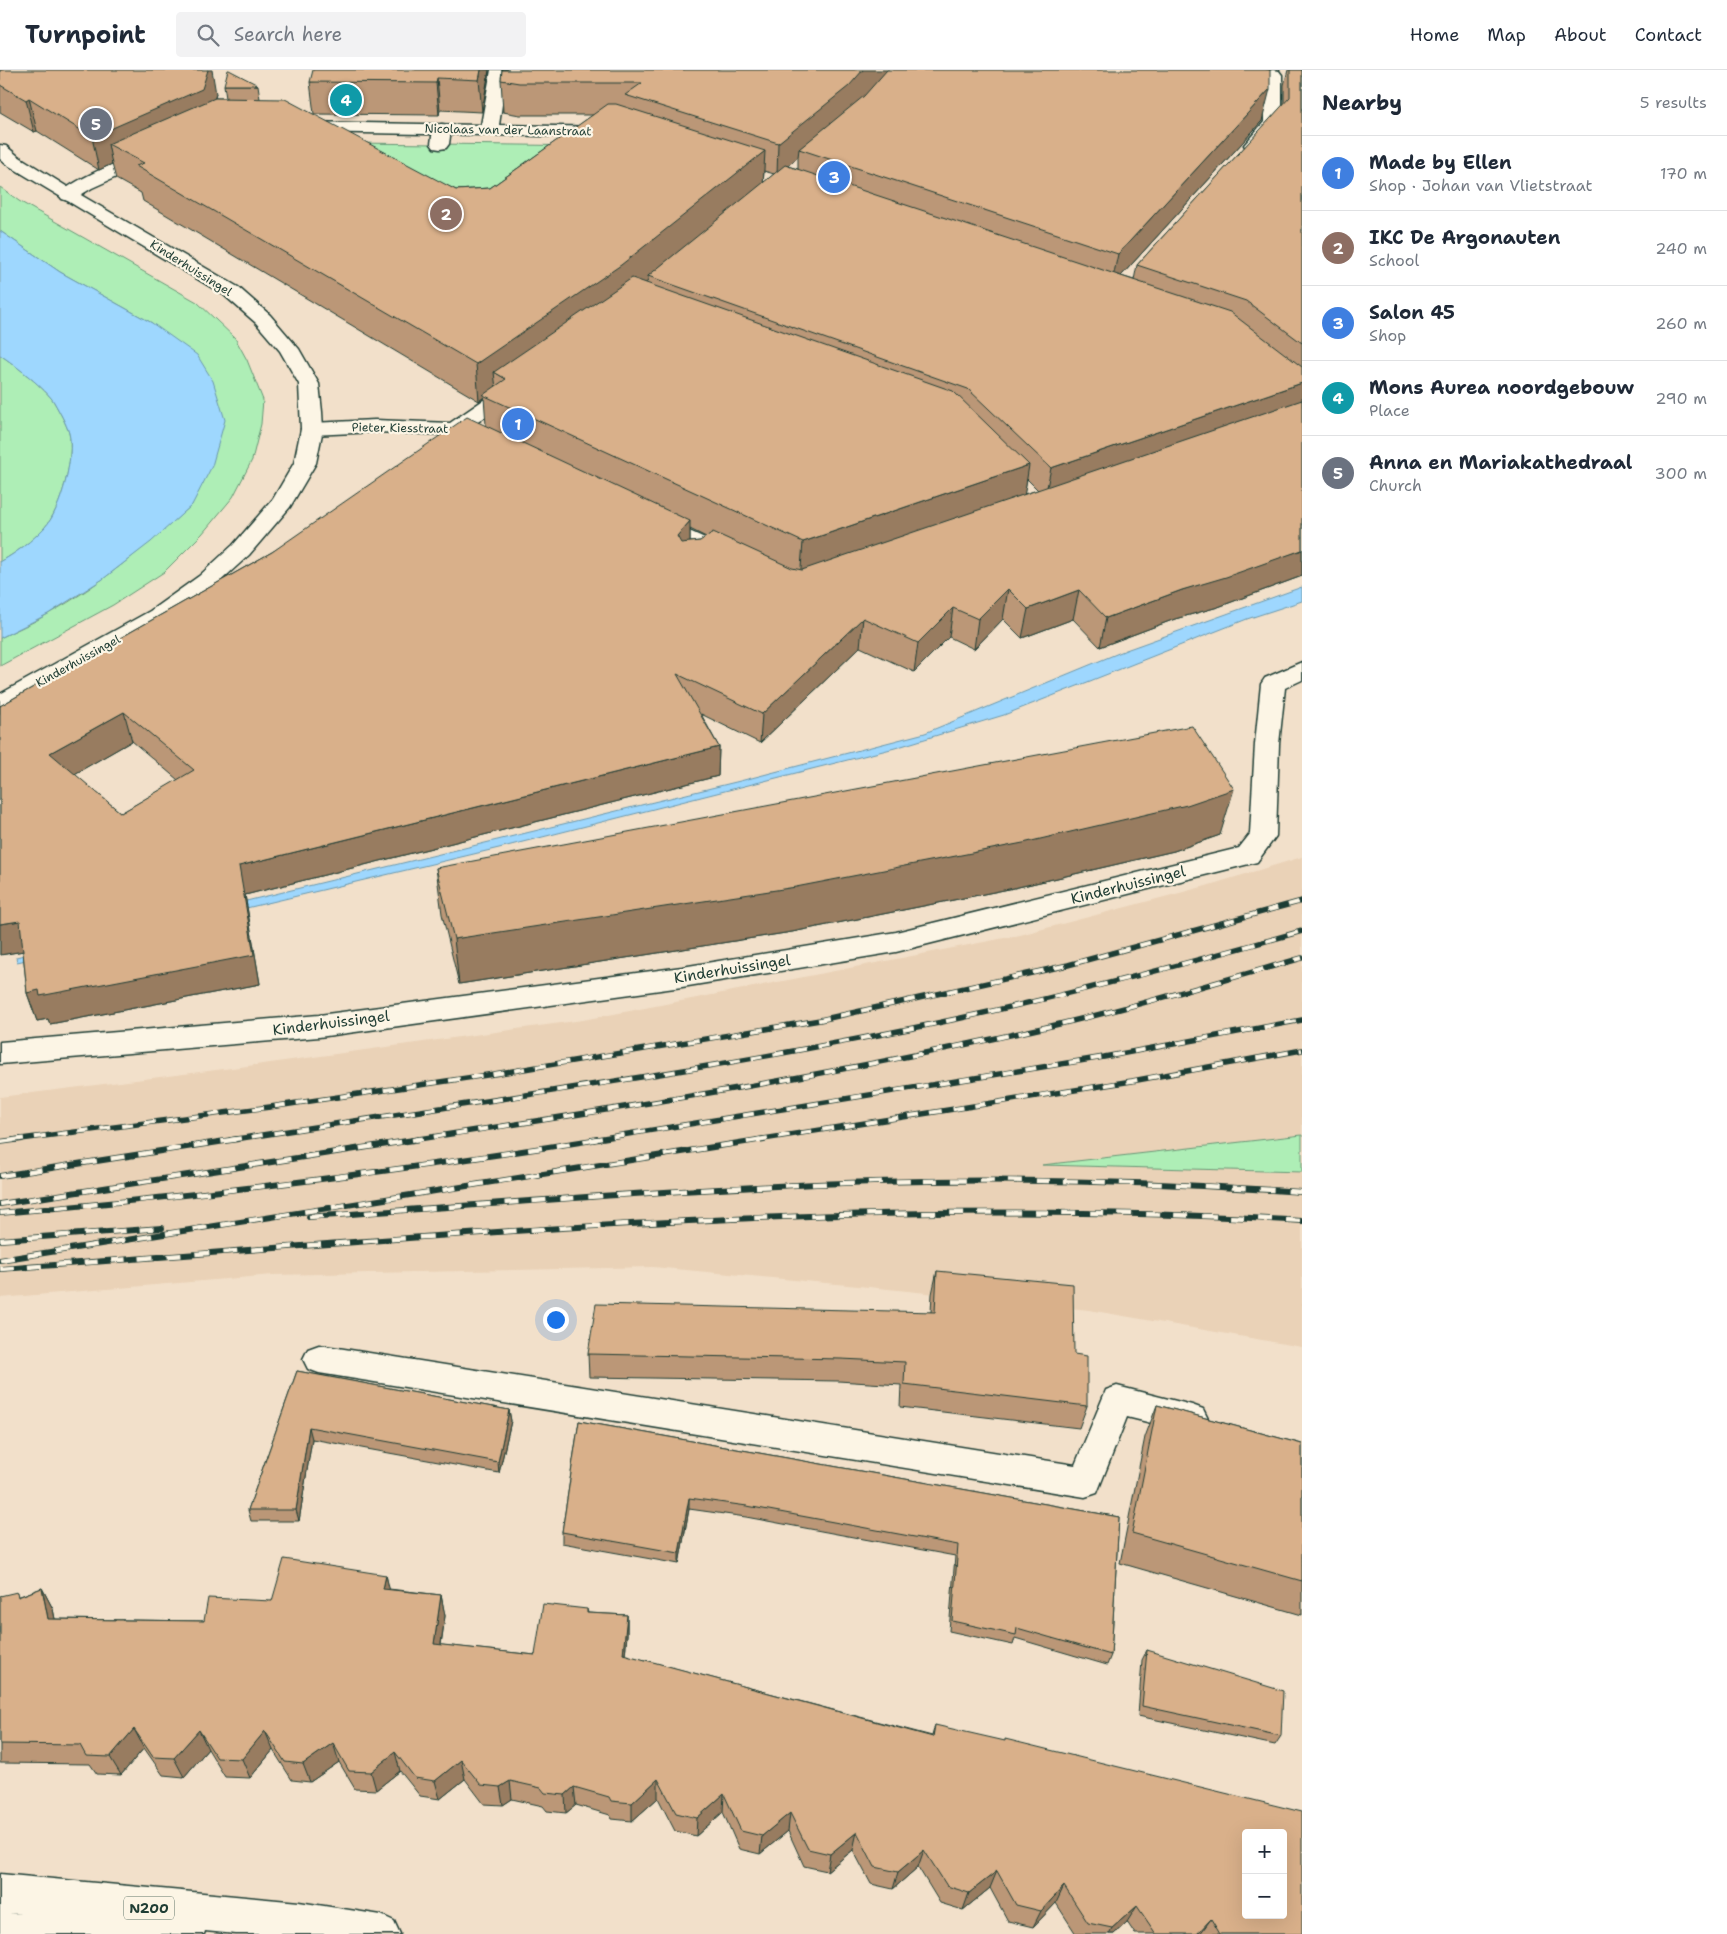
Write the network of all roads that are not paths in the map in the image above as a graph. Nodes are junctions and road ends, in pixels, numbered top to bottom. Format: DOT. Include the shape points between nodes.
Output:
graph roads {
  1 [pos="499,70"];
  2 [pos="1253,73"];
  3 [pos="1273,75"];
  4 [pos="1292,77"];
  5 [pos="286,127"];
  6 [pos="489,130"];
  7 [pos="627,135"];
  8 [pos="164,149"];
  9 [pos="0,150"];
  10 [pos="1240,159"];
  11 [pos="68,195"];
  12 [pos="526,379"];
  13 [pos="312,429"];
  14 [pos="640,515"];
  15 [pos="746,566"];
  16 [pos="1302,670"];
  17 [pos="0,705"];
  18 [pos="0,1054"];
  19 [pos="319,1358"];
  20 [pos="1219,1426"];
  21 [pos="0,1893"];
  22 [pos="299,1921"];
  23 [pos="0,1931"];
  24 [pos="381,1934"];
  1 -- 6 [label="main road"];
  2 -- 3 [label="main road"];
  3 -- 4 [label="main road"];
  3 -- 10 [label="main road" via="1273,123"];
  5 -- 6 [label="main road, Nicolaas van der Laanstraat" via="441,137"];
  6 -- 7 [label="main road, Nicolaas van der Laanstraat" via="618,132"];
  8 -- 11 [label="main road"];
  9 -- 11 [label="main road, Kinderhuissingel"];
  11 -- 13 [label="main road, Kinderhuissingel" via="203,273 263,318 289,349 308,384"];
  12 -- 13 [label="main road, Pieter Kiesstraat" via="464,433 375,426"];
  13 -- 17 [label="main road, Kinderhuissingel" via="305,463 282,502 241,550 207,581 158,616"];
  14 -- 15 [label="main road" via="703,554"];
  16 -- 18 [label="main road, Kinderhuissingel" via="1273,684 1263,836 1248,855 896,942 682,977 319,1026"];
  19 -- 20 [label="main road" via="1085,1482 1117,1400"];
  21 -- 22 [label="main road, N200"];
  22 -- 23 [label="main road, N200"];
  22 -- 24 [label="main road, N200"];
}
